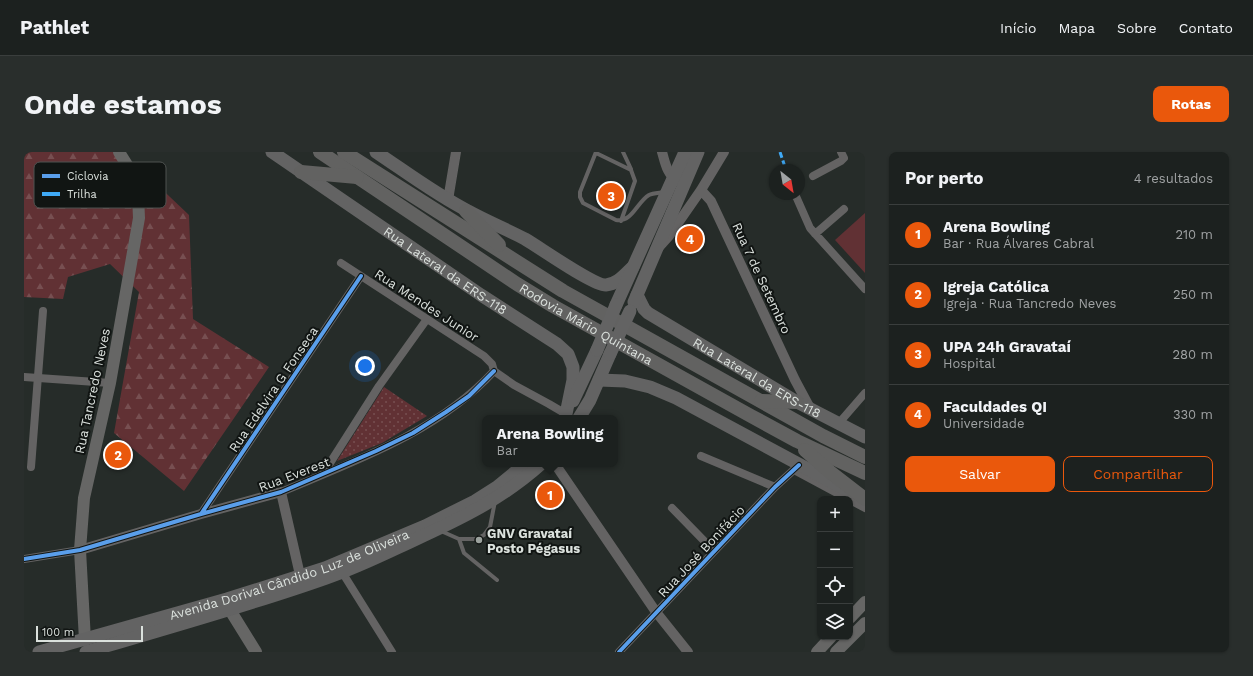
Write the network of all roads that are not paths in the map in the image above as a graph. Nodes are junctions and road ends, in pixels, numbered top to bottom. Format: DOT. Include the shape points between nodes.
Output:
graph roads {
  1 [pos="119,152"];
  2 [pos="272,152"];
  3 [pos="320,152"];
  4 [pos="344,152"];
  5 [pos="376,152"];
  6 [pos="456,152"];
  7 [pos="596,152"];
  8 [pos="623,152"];
  9 [pos="662,152"];
  10 [pos="685,152"];
  11 [pos="698,152"];
  12 [pos="724,152"];
  13 [pos="841,152"];
  14 [pos="355,156"];
  15 [pos="125,162"];
  16 [pos="631,170"];
  17 [pos="301,172"];
  18 [pos="813,176"];
  19 [pos="357,177"];
  20 [pos="679,181"];
  21 [pos="701,190"];
  22 [pos="667,192"];
  23 [pos="448,200"];
  24 [pos="797,200"];
  25 [pos="139,208"];
  26 [pos="844,209"];
  27 [pos="466,211"];
  28 [pos="621,221"];
  29 [pos="815,234"];
  30 [pos="657,249"];
  31 [pos="513,259"];
  32 [pos="342,264"];
  33 [pos="633,267"];
  34 [pos="361,276"];
  35 [pos="865,289"];
  36 [pos="637,295"];
  37 [pos="43,311"];
  38 [pos="427,318"];
  39 [pos="494,371"];
  40 [pos="24,378"];
  41 [pos="37,378"];
  42 [pos="599,380"];
  43 [pos="795,380"];
  44 [pos="110,382"];
  45 [pos="865,393"];
  46 [pos="758,401"];
  47 [pos="797,402"];
  48 [pos="810,408"];
  49 [pos="563,415"];
  50 [pos="564,415"];
  51 [pos="565,415"];
  52 [pos="581,415"];
  53 [pos="838,423"];
  54 [pos="865,438"];
  55 [pos="797,440"];
  56 [pos="701,456"];
  57 [pos="865,457"];
  58 [pos="31,467"];
  59 [pos="521,467"];
  60 [pos="538,467"];
  61 [pos="557,467"];
  62 [pos="796,468"];
  63 [pos="865,473"];
  64 [pos="323,474"];
  65 [pos="775,487"];
  66 [pos="281,492"];
  67 [pos="842,496"];
  68 [pos="495,499"];
  69 [pos="865,499"];
  70 [pos="853,502"];
  71 [pos="672,508"];
  72 [pos="865,508"];
  73 [pos="201,514"];
  74 [pos="438,530"];
  75 [pos="459,538"];
  76 [pos="80,550"];
  77 [pos="714,551"];
  78 [pos="24,559"];
  79 [pos="342,572"];
  80 [pos="300,575"];
  81 [pos="497,580"];
  82 [pos="865,602"];
  83 [pos="228,604"];
  84 [pos="656,612"];
  85 [pos="853,615"];
  86 [pos="865,623"];
  87 [pos="828,640"];
  88 [pos="86,646"];
  89 [pos="55,650"];
  90 [pos="38,652"];
  91 [pos="256,652"];
  92 [pos="392,652"];
  93 [pos="619,652"];
  94 [pos="688,652"];
  95 [pos="817,652"];
  96 [pos="836,652"];
  1 -- 15 [label="main road, Rua Tancredo Neves"];
  2 -- 17 [label="main road, Rua Lateral da ERS-118"];
  3 -- 19 [label="highway, Rodovia Mário Quintana"];
  4 -- 14 [label="highway, Rodovia Mário Quintana"];
  5 -- 23 [label="main road"];
  6 -- 23 [label="street"];
  7 -- 16 [label="lane"];
  7 -- 28 [label="lane" via="580,192 581,200"];
  8 -- 16 [label="lane"];
  9 -- 20 [label="street" via="668,170"];
  10 -- 20 [label="main road"];
  11 -- 20 [label="main road"];
  12 -- 21 [label="street"];
  13 -- 18 [label="street" via="844,158 841,161"];
  14 -- 31 [label="highway, Rodovia Mário Quintana"];
  16 -- 28 [label="lane" via="635,181"];
  17 -- 19 [label="highway"];
  17 -- 50 [label="main road, Rua Lateral da ERS-118" via="557,344 568,354 573,380"];
  19 -- 55 [label="highway, Rodovia Mário Quintana" via="553,306"];
  20 -- 22 [label="main road"];
  20 -- 30 [label="main road"];
  21 -- 30 [label="street"];
  21 -- 43 [label="street, Rua 7 de Setembro" via="711,201"];
  22 -- 28 [label="lane" via="650,194"];
  22 -- 33 [label="main road"];
  23 -- 27 [label="main road"];
  24 -- 29 [label="street" via="806,221"];
  25 -- 44 [label="main road, Rua Tancredo Neves" via="139,218"];
  26 -- 29 [label="street"];
  27 -- 31 [label="highway"];
  27 -- 33 [label="main road" via="525,239 591,280 605,285 619,281"];
  29 -- 35 [label="street"];
  30 -- 36 [label="main road"];
  31 -- 46 [label="highway, Rodovia Mário Quintana" via="563,291"];
  32 -- 34 [label="street, Rua Mendes Junior"];
  33 -- 51 [label="main road, bridge" via="577,394"];
  34 -- 38 [label="street, Rua Mendes Junior"];
  34 -- 73 [label="street, Rua Edelvira G Fonseca"];
  36 -- 42 [label="main road, bridge"];
  36 -- 47 [label="main road, Rua Lateral da ERS-118" via="648,313"];
  37 -- 41 [label="street"];
  38 -- 39 [label="street, Rua Mendes Junior" via="484,356 492,364"];
  38 -- 64 [label="street" via="379,386"];
  39 -- 49 [label="street, Rua Mendes Junior"];
  39 -- 64 [label="street, Rua Everest" via="469,396 413,433"];
  40 -- 41 [label="street"];
  41 -- 44 [label="street"];
  41 -- 58 [label="street"];
  42 -- 52 [label="main road"];
  42 -- 62 [label="main road" via="625,381 650,387 676,398"];
  43 -- 47 [label="street, Rua 7 de Setembro"];
  43 -- 48 [label="street, Rua 7 de Setembro"];
  44 -- 76 [label="main road, Rua Tancredo Neves" via="84,498"];
  45 -- 53 [label="street"];
  46 -- 47 [label="highway"];
  46 -- 57 [label="highway, Rodovia Mário Quintana"];
  47 -- 48 [label="main road, Rua Lateral da ERS-118"];
  48 -- 53 [label="main road, Rua Lateral da ERS-118"];
  53 -- 54 [label="main road, Rua Lateral da ERS-118"];
  55 -- 63 [label="highway, Rodovia Mário Quintana"];
  55 -- 69 [label="highway" via="808,453"];
  56 -- 65 [label="street"];
  59 -- 80 [label="main road, Avenida Dorival Cândido Luz de Oliveira" via="475,501 425,526 332,565"];
  60 -- 68 [label="main road, Avenida Dorival Cândido Luz de Oliveira" via="524,480"];
  61 -- 84 [label="street"];
  62 -- 65 [label="street, Rua José Bonifácio"];
  62 -- 67 [label="street"];
  62 -- 69 [label="main road"];
  64 -- 66 [label="street, Rua Everest"];
  65 -- 77 [label="street, Rua José Bonifácio"];
  66 -- 73 [label="street, Rua Everest"];
  66 -- 80 [label="street"];
  68 -- 74 [label="main road, Avenida Dorival Cândido Luz de Oliveira" via="468,516"];
  68 -- 75 [label="lane" via="490,527 484,535 476,539"];
  70 -- 72 [label="street"];
  71 -- 77 [label="street"];
  73 -- 76 [label="street, Rua Everest"];
  74 -- 75 [label="lane"];
  74 -- 79 [label="main road, Avenida Dorival Cândido Luz de Oliveira"];
  75 -- 81 [label="lane" via="464,553"];
  76 -- 78 [label="street"];
  76 -- 88 [label="main road, Rua Tancredo Neves"];
  77 -- 84 [label="street, Rua José Bonifácio"];
  79 -- 83 [label="main road, Avenida Dorival Cândido Luz de Oliveira"];
  79 -- 92 [label="street"];
  80 -- 83 [label="main road, Avenida Dorival Cândido Luz de Oliveira"];
  82 -- 85 [label="main road"];
  83 -- 88 [label="main road, Avenida Dorival Cândido Luz de Oliveira"];
  83 -- 91 [label="main road"];
  84 -- 93 [label="street, Rua José Bonifácio"];
  84 -- 94 [label="street"];
  86 -- 96 [label="main road"];
  87 -- 95 [label="main road"];
  88 -- 89 [label="main road, Avenida Dorival Cândido Luz de Oliveira"];
  89 -- 90 [label="main road, Avenida Dorival Cândido Luz de Oliveira"];
}
